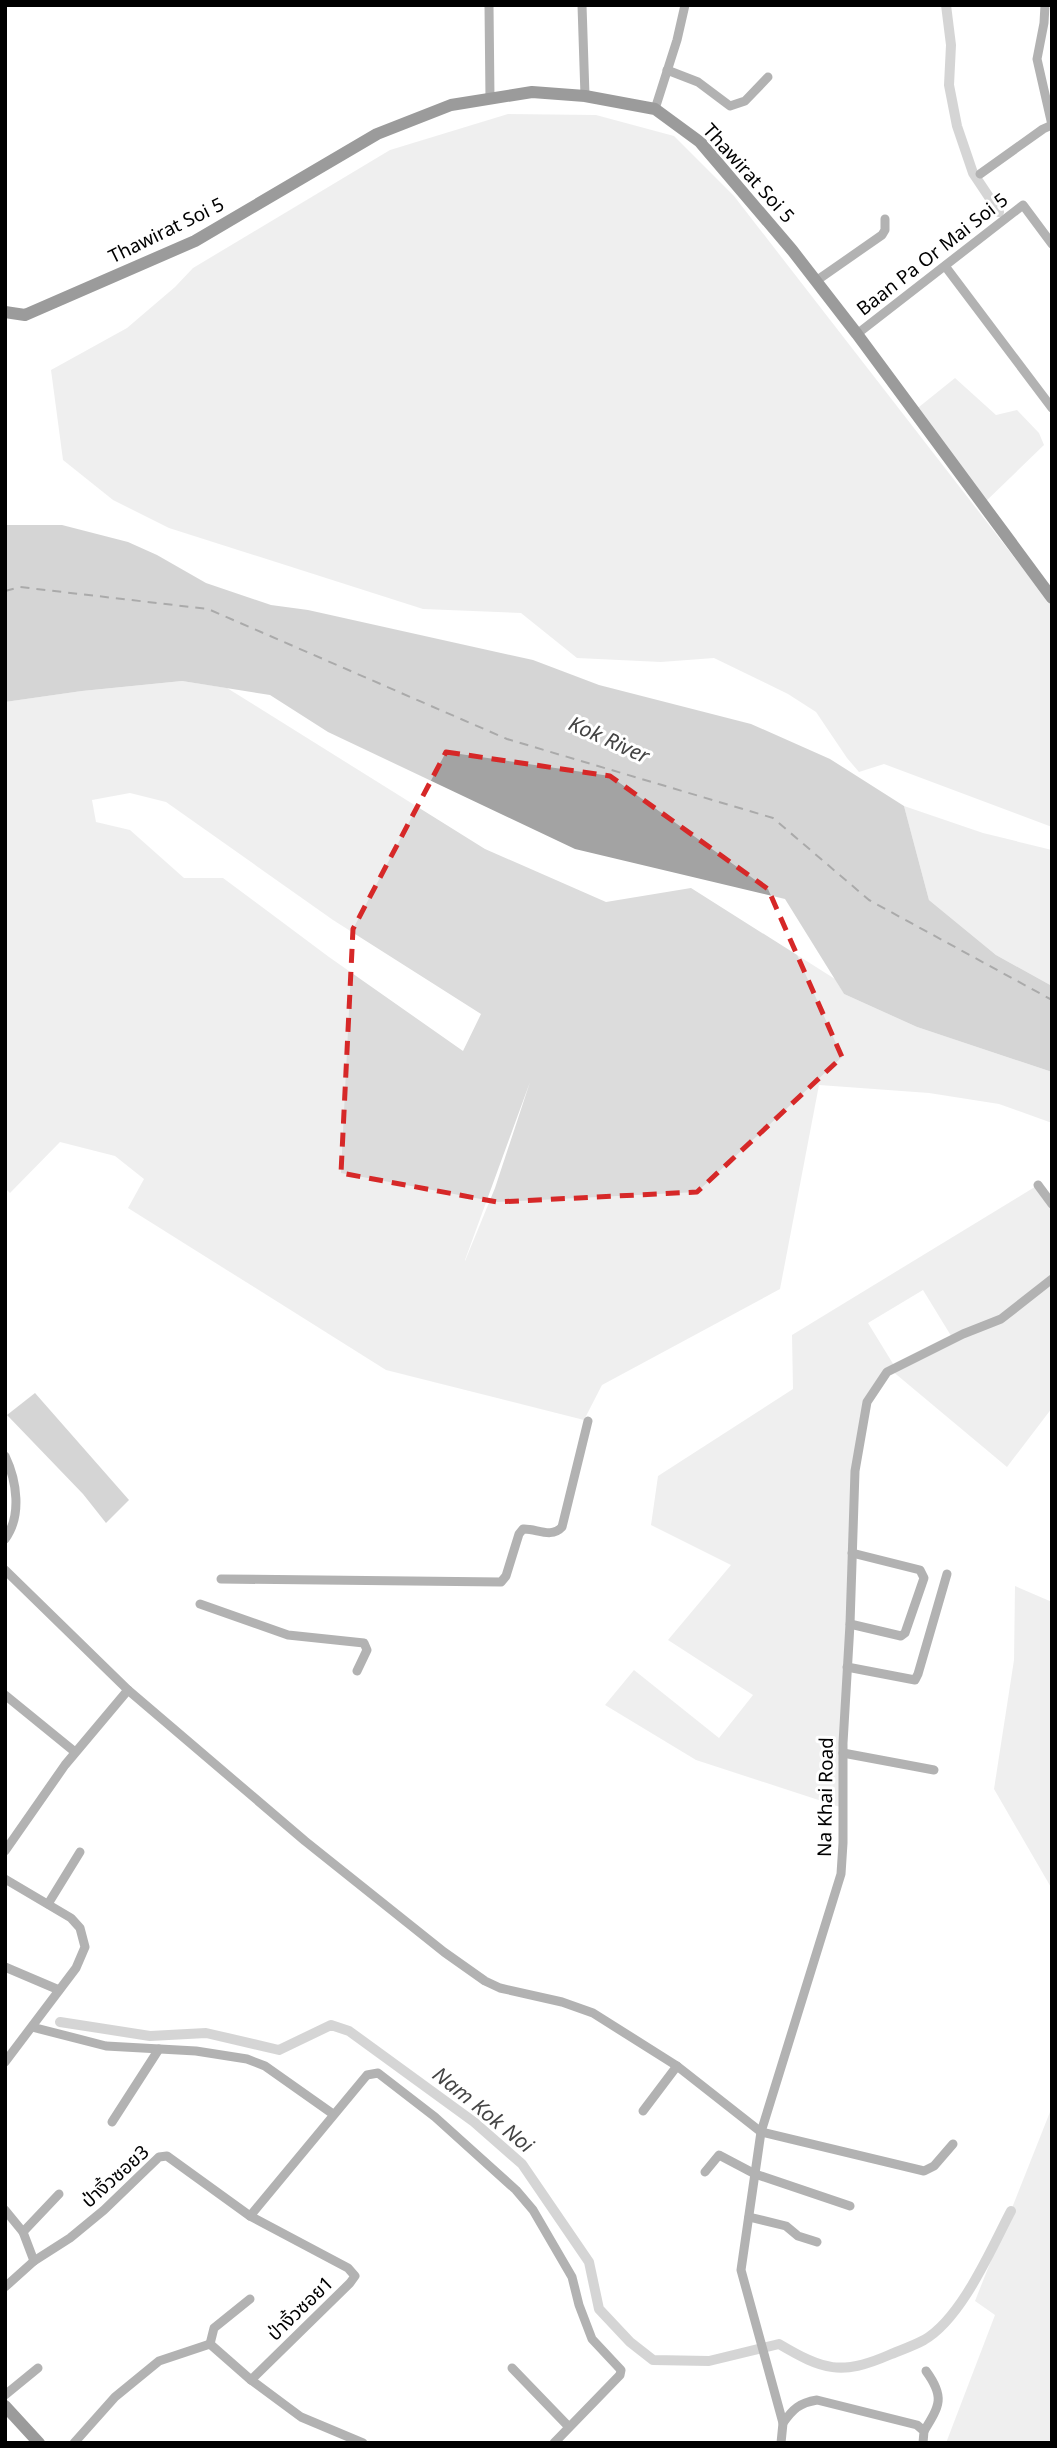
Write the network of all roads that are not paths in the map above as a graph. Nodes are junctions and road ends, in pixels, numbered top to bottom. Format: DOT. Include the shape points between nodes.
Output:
graph roads {
  1 [pos="489,5"];
  2 [pos="582,5"];
  3 [pos="685,5"];
  4 [pos="1045,5"];
  5 [pos="667,70"];
  6 [pos="768,77"];
  7 [pos="584,96"];
  8 [pos="490,99"];
  9 [pos="655,109"];
  10 [pos="1052,125"];
  11 [pos="980,174"];
  12 [pos="885,219"];
  13 [pos="1052,244"];
  14 [pos="945,267"];
  15 [pos="816,281"];
  16 [pos="5,312"];
  17 [pos="857,334"];
  18 [pos="1052,408"];
  19 [pos="1052,598"];
  20 [pos="1038,1185"];
  21 [pos="1052,1204"];
  22 [pos="1052,1279"];
  23 [pos="588,1421"];
  24 [pos="5,1456"];
  25 [pos="5,1539"];
  26 [pos="852,1553"];
  27 [pos="5,1570"];
  28 [pos="947,1574"];
  29 [pos="221,1579"];
  30 [pos="200,1604"];
  31 [pos="850,1624"];
  32 [pos="847,1667"];
  33 [pos="356,1671"];
  34 [pos="128,1690"];
  35 [pos="5,1695"];
  36 [pos="75,1752"];
  37 [pos="843,1753"];
  38 [pos="934,1770"];
  39 [pos="5,1851"];
  40 [pos="80,1852"];
  41 [pos="5,1879"];
  42 [pos="48,1904"];
  43 [pos="5,1967"];
  44 [pos="60,1990"];
  45 [pos="33,2027"];
  46 [pos="159,2049"];
  47 [pos="5,2062"];
  48 [pos="677,2066"];
  49 [pos="643,2111"];
  50 [pos="332,2114"];
  51 [pos="112,2122"];
  52 [pos="761,2132"];
  53 [pos="953,2144"];
  54 [pos="705,2172"];
  55 [pos="755,2174"];
  56 [pos="59,2194"];
  57 [pos="850,2206"];
  58 [pos="5,2210"];
  59 [pos="250,2216"];
  60 [pos="749,2217"];
  61 [pos="23,2232"];
  62 [pos="817,2242"];
  63 [pos="34,2261"];
  64 [pos="5,2287"];
  65 [pos="250,2299"];
  66 [pos="210,2344"];
  67 [pos="38,2368"];
  68 [pos="512,2368"];
  69 [pos="926,2371"];
  70 [pos="251,2381"];
  71 [pos="5,2395"];
  72 [pos="5,2406"];
  73 [pos="783,2423"];
  74 [pos="569,2427"];
  75 [pos="924,2431"];
  76 [pos="39,2443"];
  77 [pos="74,2443"];
  78 [pos="363,2443"];
  79 [pos="554,2443"];
  80 [pos="780,2443"];
  81 [pos="923,2443"];
  1 -- 8 [label="street"];
  2 -- 7 [label="street"];
  3 -- 5 [label="street"];
  4 -- 10 [label="street" via="1037,59"];
  5 -- 6 [label="street" via="698,82 730,106 745,101"];
  5 -- 9 [label="street"];
  7 -- 8 [label="street, Thawirat Soi 5" via="532,92"];
  7 -- 9 [label="street, Thawirat Soi 5"];
  8 -- 16 [label="street, Thawirat Soi 5" via="451,105 377,134 195,242 26,315"];
  9 -- 15 [label="street, Thawirat Soi 5" via="700,142"];
  10 -- 11 [label="street"];
  12 -- 15 [label="street" via="882,235"];
  13 -- 14 [label="street, Baan Pa Or Mai Soi 5" via="1023,205"];
  14 -- 17 [label="street, Baan Pa Or Mai Soi 5"];
  14 -- 18 [label="street"];
  15 -- 17 [label="street, Thawirat Soi 5"];
  17 -- 19 [label="street, Thawirat Soi 5"];
  20 -- 21 [label="street"];
  22 -- 26 [label="street, Na Khai Road" via="1001,1320 887,1372 867,1402 855,1471"];
  23 -- 29 [label="street" via="562,1527 552,1533 523,1529 501,1582"];
  24 -- 25 [label="street" via="15,1495 13,1525"];
  26 -- 31 [label="street, Na Khai Road"];
  26 -- 31 [label="street" via="920,1570 924,1578 901,1636"];
  27 -- 34 [label="street"];
  28 -- 32 [label="street" via="915,1680"];
  30 -- 33 [label="street" via="288,1635 364,1643 367,1650"];
  31 -- 32 [label="street, Na Khai Road"];
  32 -- 37 [label="street, Na Khai Road"];
  34 -- 36 [label="street"];
  34 -- 48 [label="street" via="305,1841 485,1981 593,2013"];
  35 -- 36 [label="street"];
  36 -- 39 [label="street"];
  37 -- 38 [label="street"];
  37 -- 52 [label="street, Na Khai Road" via="841,1874"];
  40 -- 42 [label="street"];
  41 -- 42 [label="street"];
  42 -- 44 [label="street" via="80,1928 85,1947"];
  43 -- 44 [label="street"];
  44 -- 45 [label="street"];
  45 -- 46 [label="street" via="106,2046"];
  45 -- 47 [label="street"];
  46 -- 50 [label="street" via="247,2059 265,2066"];
  46 -- 51 [label="street"];
  48 -- 49 [label="street"];
  48 -- 52 [label="street"];
  50 -- 59 [label="street"];
  50 -- 74 [label="street" via="366,2075 378,2073 477,2154 533,2210 572,2277 592,2339 621,2370"];
  52 -- 53 [label="street" via="924,2171"];
  52 -- 55 [label="street, Na Khai Road"];
  54 -- 55 [label="street" via="719,2155"];
  55 -- 57 [label="street"];
  55 -- 60 [label="street, Na Khai Road"];
  56 -- 61 [label="street"];
  58 -- 61 [label="street"];
  59 -- 63 [label="street, ป่างิ้วซอย3" via="167,2156 159,2157 104,2210"];
  59 -- 70 [label="street, ป่างิ้วซอย1" via="355,2276"];
  60 -- 62 [label="street" via="786,2226"];
  60 -- 73 [label="street, Na Khai Road" via="741,2270"];
  61 -- 63 [label="street"];
  63 -- 64 [label="street, ป่างิ้วซอย3"];
  65 -- 66 [label="street" via="214,2328"];
  66 -- 70 [label="street"];
  66 -- 77 [label="street" via="159,2361 115,2397"];
  67 -- 71 [label="street"];
  68 -- 74 [label="street"];
  69 -- 75 [label="street" via="940,2395"];
  70 -- 78 [label="street" via="301,2417"];
  72 -- 76 [label="street"];
  73 -- 75 [label="street" via="801,2403 817,2400 917,2425"];
  73 -- 80 [label="street, Na Khai Road"];
  74 -- 79 [label="street"];
  75 -- 81 [label="street"];
}
